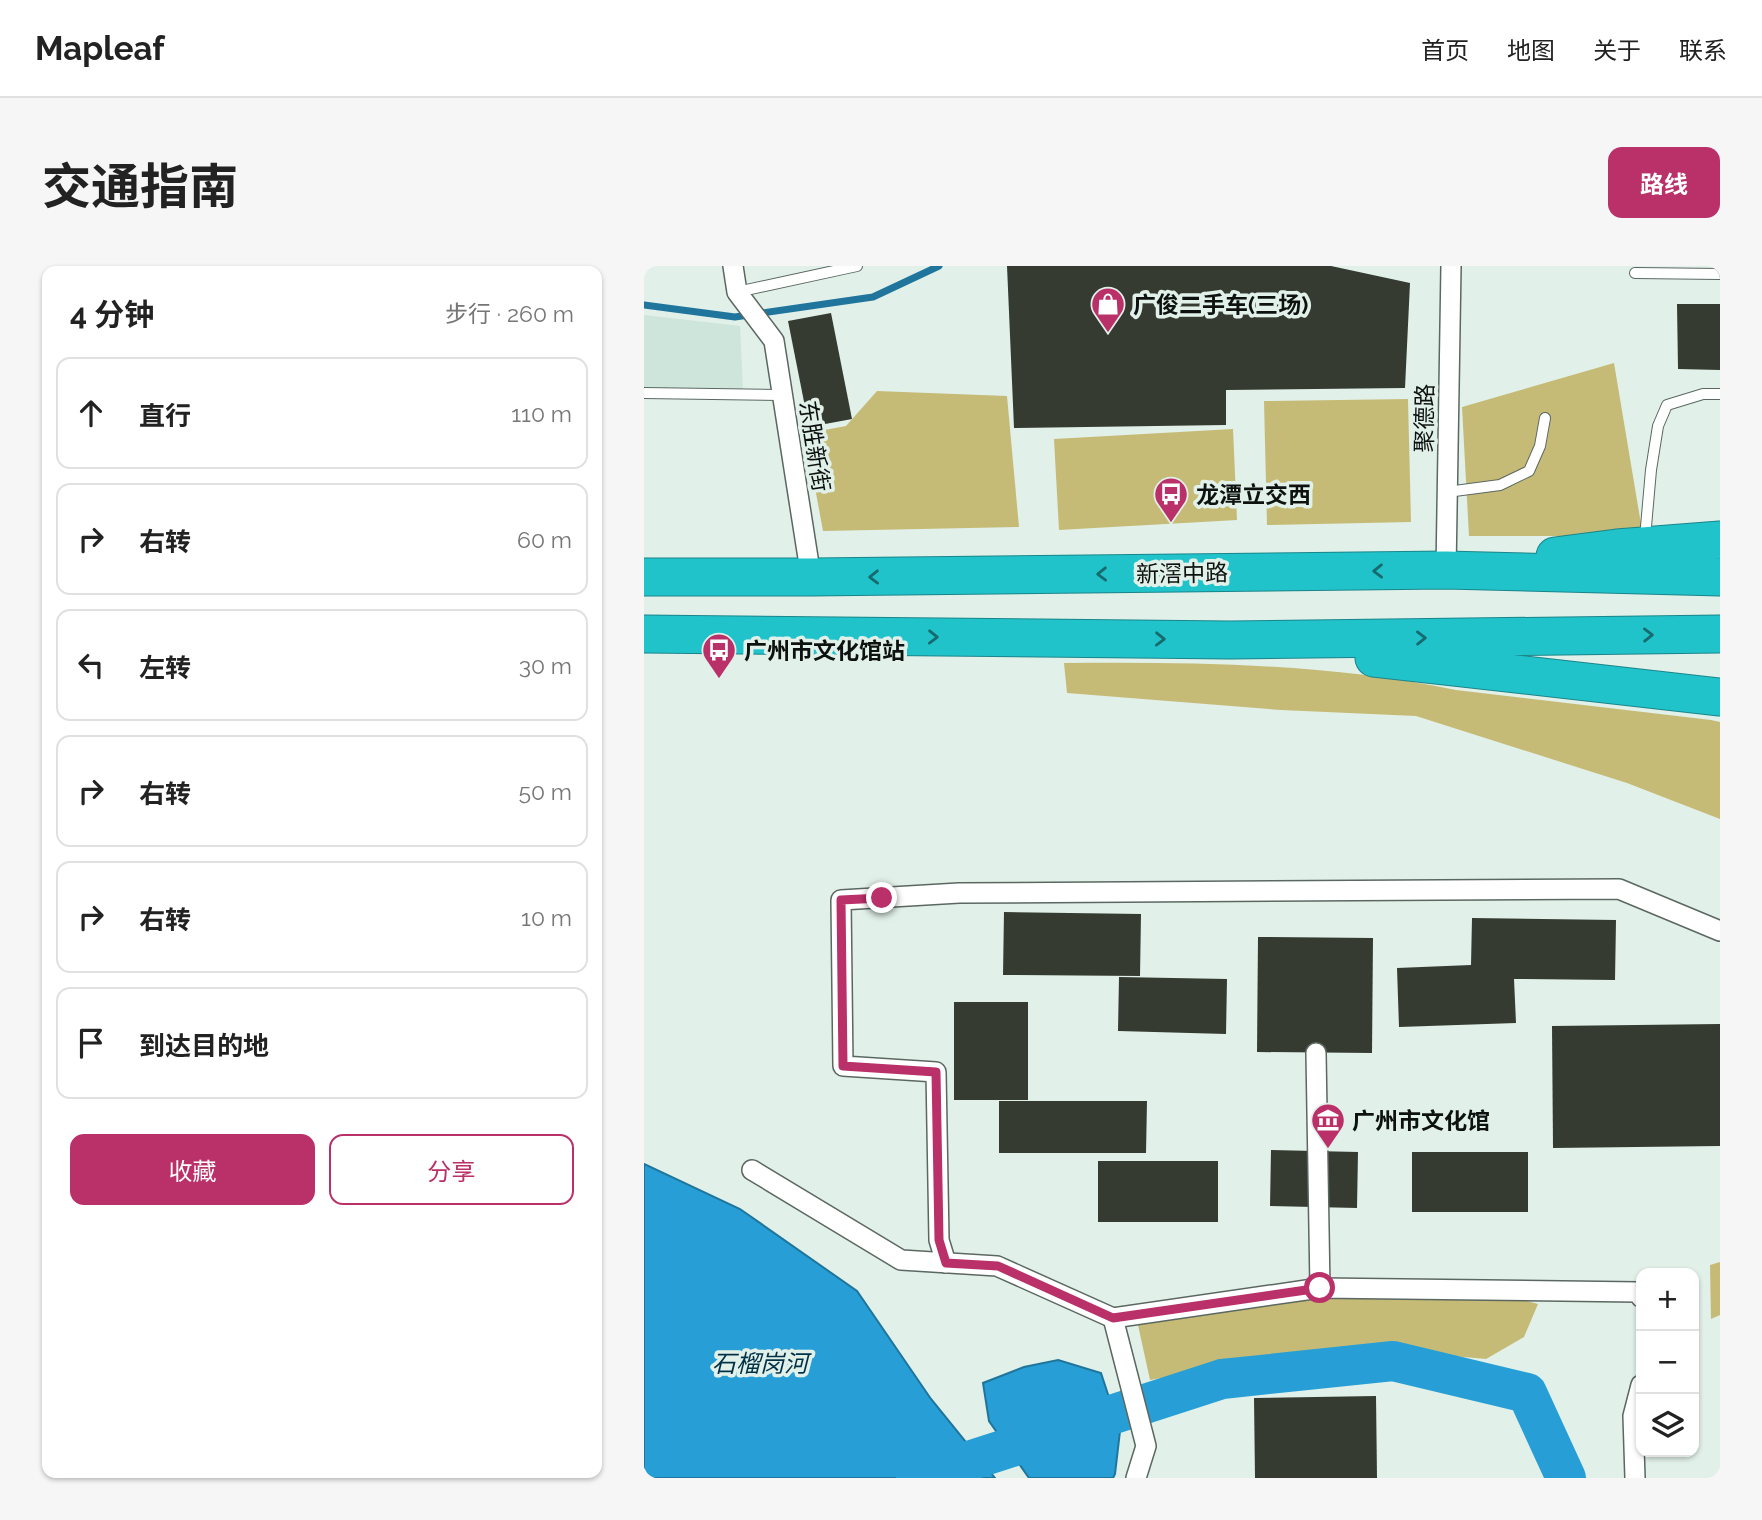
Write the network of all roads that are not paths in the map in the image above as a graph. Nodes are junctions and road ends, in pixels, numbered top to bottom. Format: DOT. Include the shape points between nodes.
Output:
graph roads {
  1 [pos="733,266"];
  2 [pos="857,266"];
  3 [pos="1451,266"];
  4 [pos="1635,273"];
  5 [pos="1720,274"];
  6 [pos="740,297"];
  7 [pos="644,393"];
  8 [pos="1720,394"];
  9 [pos="782,395"];
  10 [pos="1545,418"];
  11 [pos="1447,492"];
  12 [pos="1720,540"];
  13 [pos="1644,545"];
  14 [pos="1446,570"];
  15 [pos="644,577"];
  16 [pos="811,577"];
  17 [pos="1720,577"];
  18 [pos="644,634"];
  19 [pos="1720,634"];
  20 [pos="1230,640"];
  21 [pos="1497,671"];
  22 [pos="1720,679"];
  23 [pos="1720,697"];
  24 [pos="1720,931"];
  25 [pos="1316,1053"];
  26 [pos="752,1170"];
  27 [pos="946,1263"];
  28 [pos="1320,1288"];
  29 [pos="1636,1292"];
  30 [pos="1113,1318"];
  31 [pos="1639,1394"];
  32 [pos="1136,1478"];
  33 [pos="1635,1478"];
  1 -- 6 [label="street"];
  2 -- 6 [label="lane"];
  3 -- 11 [label="street, 聚德路"];
  4 -- 5 [label="lane"];
  6 -- 9 [label="street, 东胜新街" via="774,341"];
  7 -- 9 [label="lane"];
  8 -- 13 [label="lane" via="1667,405 1658,426"];
  9 -- 16 [label="street, 东胜新街"];
  10 -- 11 [label="lane" via="1529,471 1500,485"];
  11 -- 14 [label="street, 聚德路"];
  12 -- 13 [label="highway"];
  13 -- 14 [label="highway"];
  14 -- 16 [label="highway, 新滘中路, one-way"];
  14 -- 17 [label="highway, 新滘中路"];
  15 -- 16 [label="highway, 新滘中路"];
  18 -- 20 [label="highway, one-way"];
  20 -- 19 [label="highway, one-way"];
  20 -- 21 [label="highway"];
  21 -- 22 [label="highway"];
  21 -- 23 [label="highway"];
  24 -- 27 [label="street" via="1619,889 959,893 841,900 843,1066 936,1072 939,1240"];
  25 -- 28 [label="street"];
  26 -- 27 [label="street" via="901,1260"];
  27 -- 30 [label="street" via="998,1266"];
  28 -- 29 [label="street"];
  28 -- 30 [label="street"];
  30 -- 32 [label="street" via="1146,1446"];
  31 -- 33 [label="street" via="1633,1416"];
}
